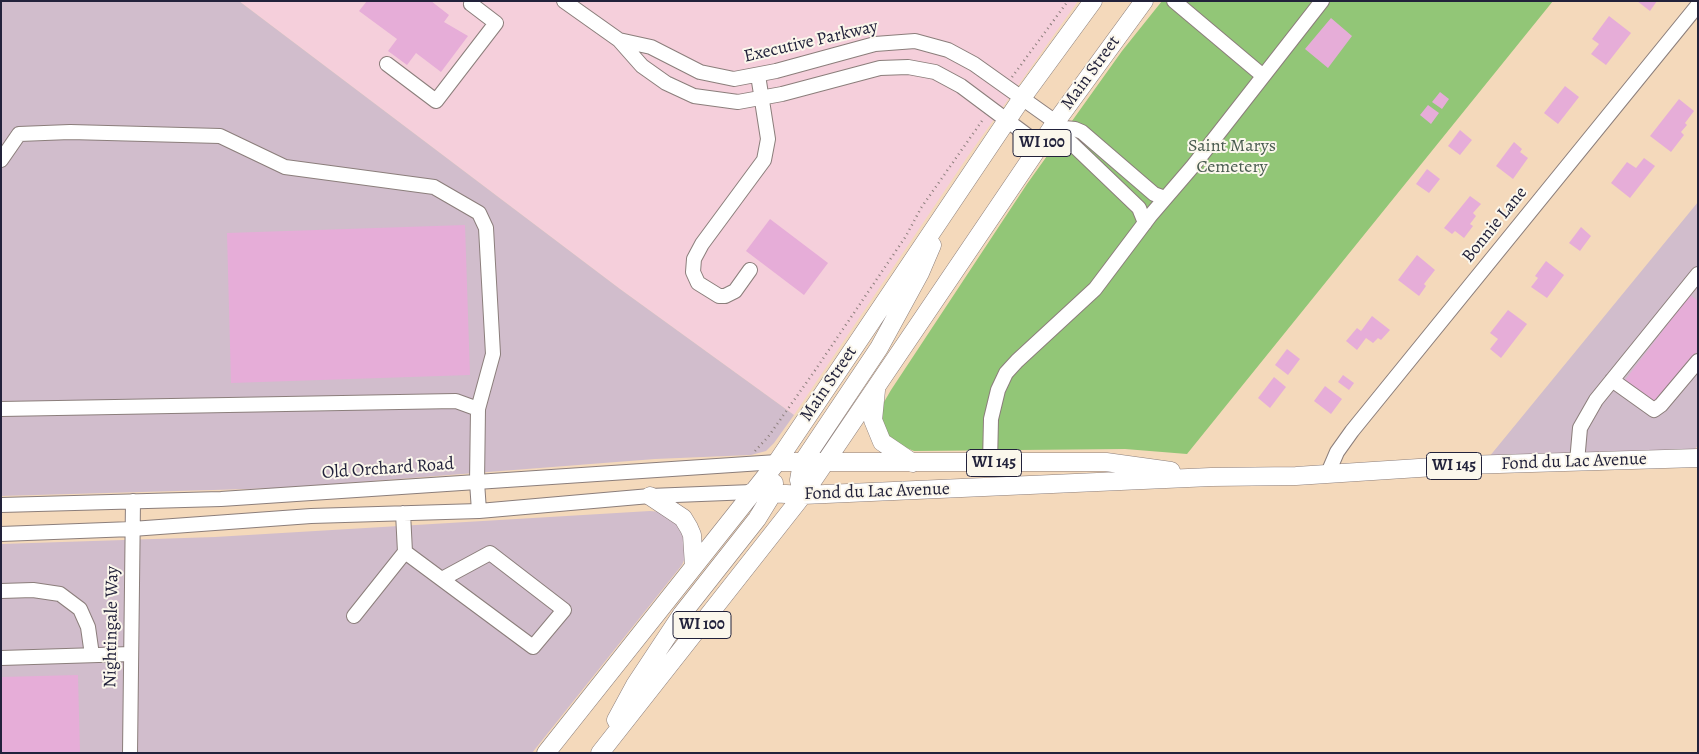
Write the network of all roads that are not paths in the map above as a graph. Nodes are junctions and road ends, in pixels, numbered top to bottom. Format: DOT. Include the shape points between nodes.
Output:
graph roads {
  1 [pos="472,1"];
  2 [pos="564,1"];
  3 [pos="1092,1"];
  4 [pos="1144,1"];
  5 [pos="1174,1"];
  6 [pos="1322,1"];
  7 [pos="1698,5"];
  8 [pos="619,40"];
  9 [pos="860,48"];
  10 [pos="387,64"];
  11 [pos="866,72"];
  12 [pos="758,75"];
  13 [pos="1262,75"];
  14 [pos="762,98"];
  15 [pos="1022,98"];
  16 [pos="1007,121"];
  17 [pos="1059,126"];
  18 [pos="1040,145"];
  19 [pos="1,160"];
  20 [pos="1165,198"];
  21 [pos="948,206"];
  22 [pos="1145,223"];
  23 [pos="750,270"];
  24 [pos="1698,274"];
  25 [pos="1698,361"];
  26 [pos="1612,380"];
  27 [pos="876,388"];
  28 [pos="1,409"];
  29 [pos="478,409"];
  30 [pos="1698,458"];
  31 [pos="777,462"];
  32 [pos="1577,462"];
  33 [pos="802,463"];
  34 [pos="913,463"];
  35 [pos="990,463"];
  36 [pos="824,464"];
  37 [pos="1328,473"];
  38 [pos="1211,477"];
  39 [pos="476,482"];
  40 [pos="752,492"];
  41 [pos="773,493"];
  42 [pos="803,495"];
  43 [pos="650,496"];
  44 [pos="133,501"];
  45 [pos="1,504"];
  46 [pos="479,511"];
  47 [pos="404,513"];
  48 [pos="132,529"];
  49 [pos="1,534"];
  50 [pos="405,552"];
  51 [pos="694,566"];
  52 [pos="442,579"];
  53 [pos="1,591"];
  54 [pos="354,616"];
  55 [pos="131,654"];
  56 [pos="92,655"];
  57 [pos="1,658"];
  58 [pos="130,753"];
  59 [pos="546,753"];
  60 [pos="599,753"];
  1 -- 10 [label="street" via="471,4 496,23 436,101"];
  2 -- 8 [label="street, Executive Parkway"];
  3 -- 15 [label="main road, Main Street / WI 100"];
  4 -- 17 [label="main road, Main Street / WI 100"];
  5 -- 13 [label="street"];
  6 -- 13 [label="street"];
  7 -- 37 [label="street, Bonnie Lane" via="1352,431 1337,452"];
  8 -- 12 [label="street, Executive Parkway" via="652,47 700,72 717,77 734,79"];
  8 -- 14 [label="street, Executive Parkway" via="642,66 666,83 694,96 738,102"];
  9 -- 11 [label="street"];
  9 -- 12 [label="street, Executive Parkway"];
  9 -- 15 [label="street, Executive Parkway" via="915,42 948,50"];
  11 -- 14 [label="street, Executive Parkway"];
  11 -- 16 [label="street, Executive Parkway" via="908,66 935,72 961,86"];
  12 -- 14 [label="street"];
  13 -- 20 [label="street"];
  14 -- 23 [label="street" via="768,139 764,160 702,244 694,259 693,272 698,283 719,296 725,296 735,291"];
  15 -- 16 [label="main road, Main Street / WI 100"];
  15 -- 17 [label="street, Executive Parkway"];
  16 -- 18 [label="street, Executive Parkway"];
  16 -- 21 [label="main road, Main Street / WI 100"];
  17 -- 18 [label="main road, Main Street / WI 100"];
  17 -- 20 [label="street" via="1082,132 1154,194"];
  17 -- 22 [label="street" via="1067,139 1139,208"];
  18 -- 27 [label="main road, Main Street / WI 100"];
  19 -- 29 [label="street" via="19,134 70,132 220,136 285,167 434,187 479,213 486,228 493,354"];
  20 -- 22 [label="street"];
  21 -- 31 [label="main road, Main Street / WI 100"];
  21 -- 33 [label="main road" via="920,273 879,348"];
  22 -- 35 [label="street" via="1095,289 1006,373 991,419"];
  24 -- 26 [label="street"];
  25 -- 26 [label="street" via="1654,410"];
  26 -- 32 [label="street" via="1580,428"];
  27 -- 34 [label="main road" via="874,420 882,442"];
  27 -- 36 [label="main road, Main Street / WI 100"];
  28 -- 29 [label="street" via="456,401"];
  29 -- 39 [label="street"];
  30 -- 32 [label="main road, Fond du Lac Avenue / WI 145"];
  31 -- 33 [label="main road, Fond du Lac Avenue / WI 145"];
  31 -- 39 [label="street, Old Orchard Road"];
  31 -- 40 [label="main road, Main Street / WI 100"];
  31 -- 41 [label="main road"];
  32 -- 37 [label="main road, Fond du Lac Avenue / WI 145"];
  33 -- 36 [label="main road, Fond du Lac Avenue / WI 145"];
  33 -- 42 [label="main road" via="799,480"];
  34 -- 35 [label="main road, Fond du Lac Avenue / WI 145"];
  34 -- 36 [label="main road, Fond du Lac Avenue / WI 145"];
  35 -- 38 [label="main road, Fond du Lac Avenue / WI 145" via="1106,462"];
  36 -- 42 [label="main road, Main Street / WI 100"];
  37 -- 38 [label="main road, Fond du Lac Avenue / WI 145"];
  38 -- 42 [label="main road, Fond du Lac Avenue / WI 145"];
  39 -- 44 [label="street, Old Orchard Road" via="221,499"];
  39 -- 46 [label="street"];
  40 -- 41 [label="main road, Fond du Lac Avenue"];
  40 -- 43 [label="street"];
  40 -- 51 [label="main road, Main Street / WI 100"];
  41 -- 42 [label="main road, Fond du Lac Avenue"];
  41 -- 60 [label="main road" via="757,519 682,614 634,685"];
  42 -- 60 [label="main road, Main Street / WI 100"];
  43 -- 46 [label="street"];
  43 -- 51 [label="main road" via="683,518 692,535"];
  44 -- 45 [label="street, Old Orchard Road"];
  44 -- 48 [label="street, Nightingale Way"];
  46 -- 47 [label="street"];
  47 -- 48 [label="street"];
  47 -- 50 [label="street"];
  48 -- 49 [label="street"];
  48 -- 55 [label="street, Nightingale Way"];
  50 -- 52 [label="street"];
  50 -- 54 [label="street"];
  51 -- 59 [label="main road, Main Street / WI 100"];
  52 -- 52 [label="street" via="532,647 564,610 490,553"];
  53 -- 56 [label="street" via="33,590 60,594 80,609 88,626"];
  55 -- 56 [label="street"];
  55 -- 58 [label="street, Nightingale Way"];
  56 -- 57 [label="street"];
}
